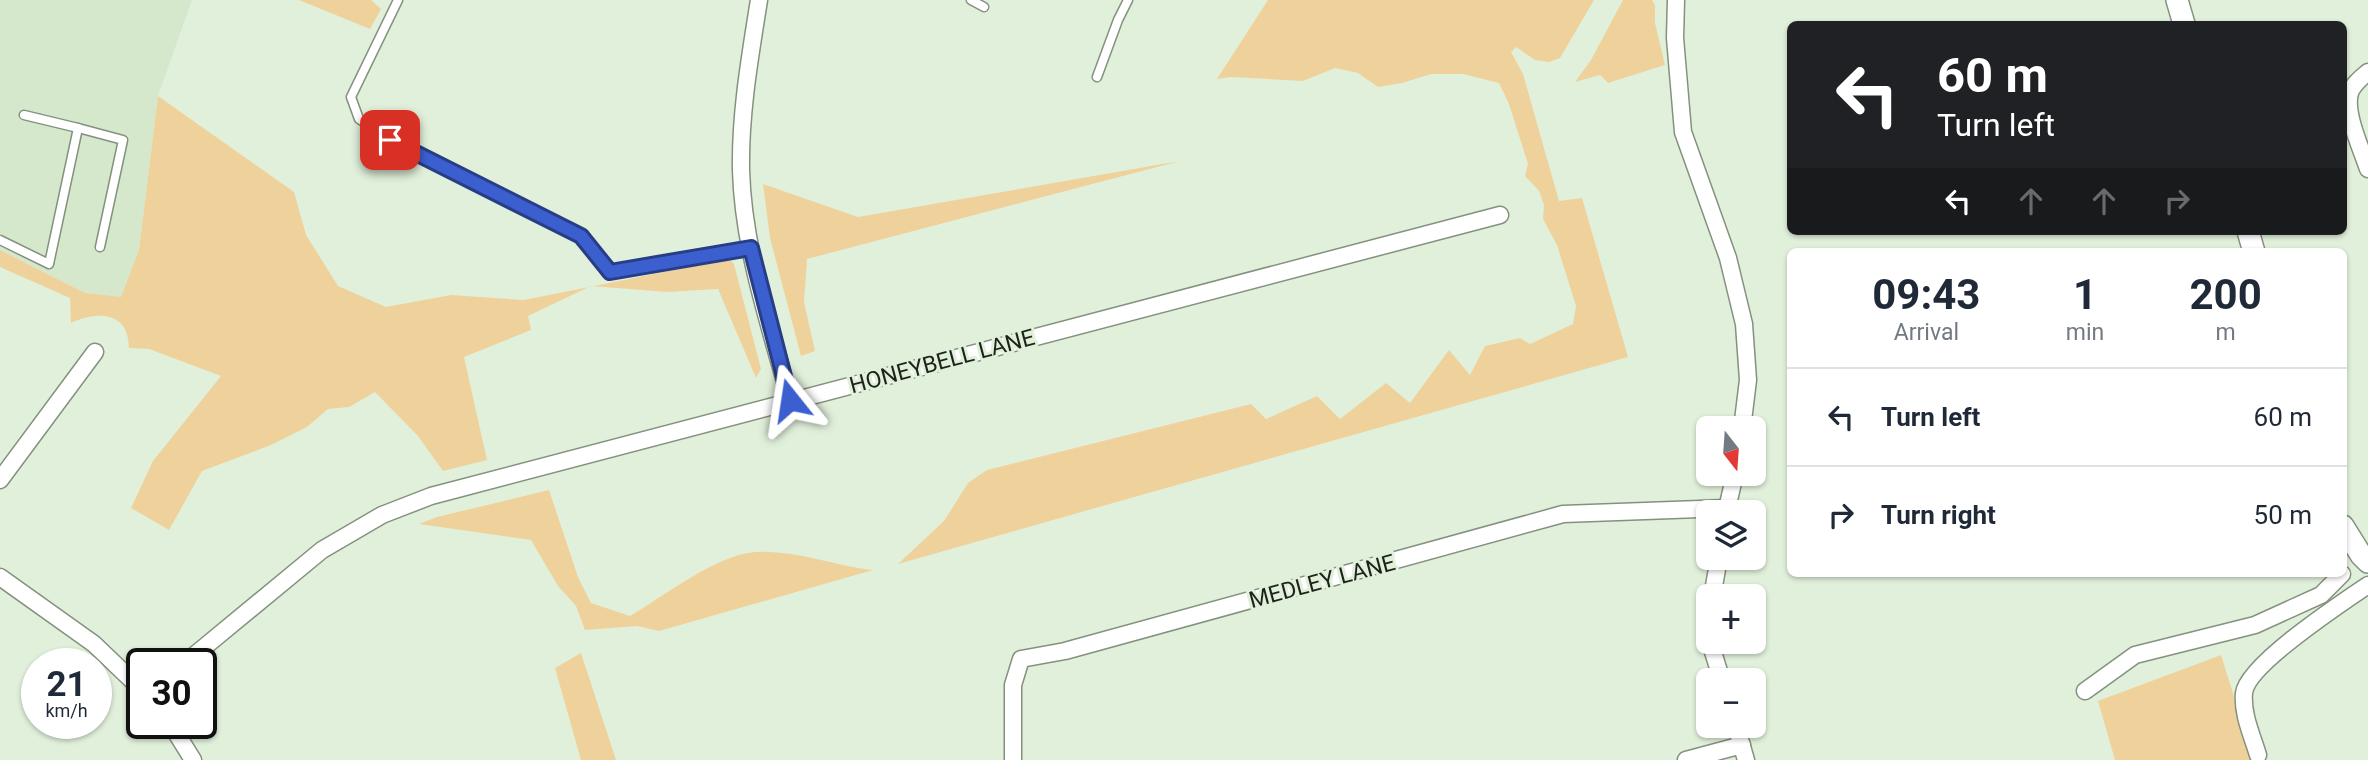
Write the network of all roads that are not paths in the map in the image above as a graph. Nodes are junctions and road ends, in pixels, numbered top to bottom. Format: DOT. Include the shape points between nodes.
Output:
graph roads {
  1 [pos="398,0"];
  2 [pos="759,0"];
  3 [pos="971,0"];
  4 [pos="1128,0"];
  5 [pos="1676,0"];
  6 [pos="2177,0"];
  7 [pos="984,7"];
  8 [pos="2184,21"];
  9 [pos="2368,72"];
  10 [pos="1097,77"];
  11 [pos="24,115"];
  12 [pos="78,128"];
  13 [pos="2368,169"];
  14 [pos="1500,215"];
  15 [pos="0,240"];
  16 [pos="100,247"];
  17 [pos="751,248"];
  18 [pos="95,352"];
  19 [pos="790,400"];
  20 [pos="1744,416"];
  21 [pos="0,480"];
  22 [pos="1696,512"];
  23 [pos="2347,532"];
  24 [pos="2364,559"];
  25 [pos="2347,570"];
  26 [pos="0,577"];
  27 [pos="2339,577"];
  28 [pos="2368,585"];
  29 [pos="203,648"];
  30 [pos="126,675"];
  31 [pos="2085,691"];
  32 [pos="180,739"];
  33 [pos="1744,753"];
  34 [pos="2258,755"];
  35 [pos="193,760"];
  36 [pos="1013,760"];
  37 [pos="1686,760"];
  1 -- 17 [label="lane" via="351,97 359,119 390,140 581,236 610,272"];
  2 -- 17 [label="street" via="742,110 741,173"];
  3 -- 7 [label="lane"];
  4 -- 10 [label="lane"];
  5 -- 20 [label="street" via="1683,132 1728,258 1744,324 1748,380"];
  6 -- 8 [label="street"];
  9 -- 13 [label="street" via="2350,93 2349,111"];
  11 -- 12 [label="lane"];
  12 -- 15 [label="lane" via="49,264"];
  12 -- 16 [label="lane" via="123,140"];
  14 -- 19 [label="street, HONEYBELL LANE"];
  17 -- 19 [label="street"];
  18 -- 21 [label="street"];
  19 -- 29 [label="street, HONEYBELL LANE" via="431,496 382,515 322,550"];
  22 -- 36 [label="street, MEDLEY LANE" via="1563,514 1065,651 1021,659 1013,685"];
  23 -- 24 [label="street"];
  24 -- 25 [label="street"];
  26 -- 30 [label="street" via="94,644"];
  27 -- 31 [label="street" via="2321,595 2255,625 2135,655"];
  28 -- 34 [label="street" via="2260,666 2244,690 2246,718"];
  32 -- 35 [label="street"];
  33 -- 37 [label="street"];
}
